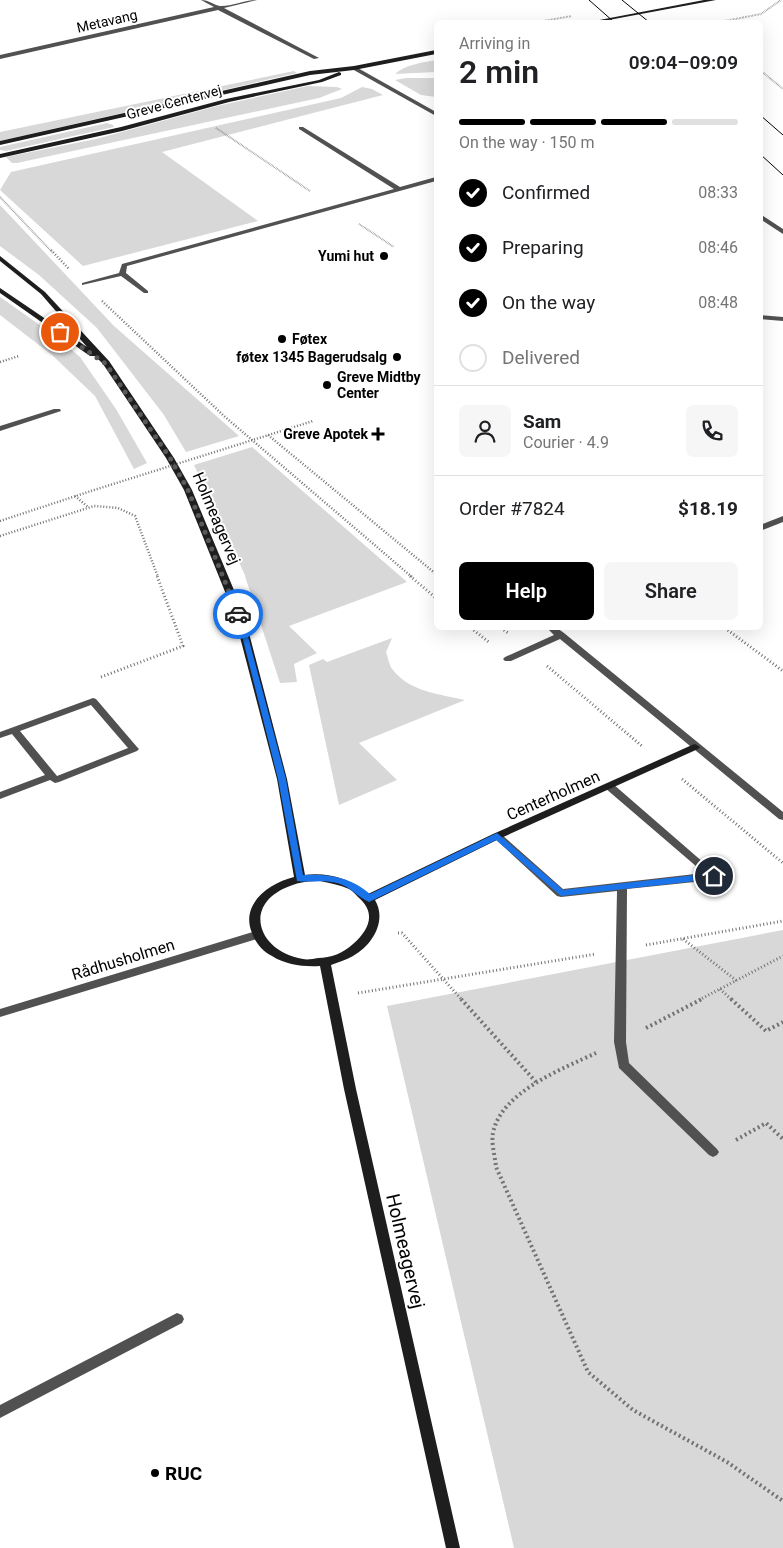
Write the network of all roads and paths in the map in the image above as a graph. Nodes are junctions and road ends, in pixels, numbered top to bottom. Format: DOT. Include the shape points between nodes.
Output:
graph roads {
  1 [pos="204,0"];
  2 [pos="254,0"];
  3 [pos="713,0"];
  4 [pos="782,0"];
  5 [pos="219,8"];
  6 [pos="603,20"];
  7 [pos="728,20"];
  8 [pos="434,52"];
  9 [pos="0,57"];
  10 [pos="316,58"];
  11 [pos="354,68"];
  12 [pos="763,72"];
  13 [pos="783,89"];
  14 [pos="434,113"];
  15 [pos="209,123"];
  16 [pos="301,128"];
  17 [pos="0,143"];
  18 [pos="0,156"];
  19 [pos="434,180"];
  20 [pos="399,189"];
  21 [pos="0,197"];
  22 [pos="333,206"];
  23 [pos="763,218"];
  24 [pos="783,232"];
  25 [pos="394,247"];
  26 [pos="0,258"];
  27 [pos="122,274"];
  28 [pos="84,284"];
  29 [pos="0,290"];
  30 [pos="146,292"];
  31 [pos="763,317"];
  32 [pos="783,319"];
  33 [pos="19,356"];
  34 [pos="0,362"];
  35 [pos="106,364"];
  36 [pos="57,411"];
  37 [pos="313,421"];
  38 [pos="0,429"];
  39 [pos="268,435"];
  40 [pos="75,496"];
  41 [pos="88,507"];
  42 [pos="783,519"];
  43 [pos="0,521"];
  44 [pos="763,527"];
  45 [pos="0,536"];
  46 [pos="434,572"];
  47 [pos="434,596"];
  48 [pos="555,630"];
  49 [pos="728,630"];
  50 [pos="561,635"];
  51 [pos="508,659"];
  52 [pos="783,671"];
  53 [pos="93,701"];
  54 [pos="14,730"];
  55 [pos="0,736"];
  56 [pos="696,746"];
  57 [pos="52,776"];
  58 [pos="609,786"];
  59 [pos="0,796"];
  60 [pos="783,817"];
  61 [pos="497,836"];
  62 [pos="300,878"];
  63 [pos="622,886"];
  64 [pos="369,898"];
  65 [pos="783,921"];
  66 [pos="374,930"];
  67 [pos="256,935"];
  68 [pos="682,939"];
  69 [pos="622,950"];
  70 [pos="783,956"];
  71 [pos="325,962"];
  72 [pos="444,980"];
  73 [pos="737,980"];
  74 [pos="720,990"];
  75 [pos="332,997"];
  76 [pos="0,1013"];
  77 [pos="783,1022"];
  78 [pos="620,1042"];
  79 [pos="536,1082"];
  80 [pos="783,1139"];
  81 [pos="713,1152"];
  82 [pos="177,1319"];
  83 [pos="0,1412"];
  84 [pos="783,1501"];
  85 [pos="453,1548"];
  1 -- 5 [label="street"];
  2 -- 5 [label="street, Metavang"];
  3 -- 6 [label="street"];
  4 -- 7 [label="path" via="761,14"];
  5 -- 9 [label="street, Metavang"];
  5 -- 10 [label="street"];
  8 -- 11 [label="street, Greve Centervej"];
  11 -- 14 [label="street"];
  11 -- 17 [label="street, Greve Centervej" via="310,73"];
  11 -- 18 [label="street, Greve Centervej" via="320,81"];
  12 -- 13 [label="path"];
  15 -- 22 [label="path"];
  16 -- 20 [label="street"];
  19 -- 20 [label="street"];
  20 -- 22 [label="street"];
  21 -- 28 [label="path"];
  22 -- 25 [label="path"];
  22 -- 27 [label="street" via="124,265"];
  23 -- 24 [label="street"];
  26 -- 35 [label="street, Holmeagervej" via="43,293"];
  27 -- 28 [label="street"];
  27 -- 30 [label="street"];
  28 -- 47 [label="path" via="163,362 239,430"];
  29 -- 35 [label="street, Holmeagervej"];
  31 -- 32 [label="street"];
  33 -- 34 [label="path"];
  35 -- 62 [label="street, Holmeagervej" via="188,490 239,614 282,779"];
  36 -- 38 [label="street"];
  37 -- 39 [label="path, bridge"];
  39 -- 40 [label="path, bridge"];
  39 -- 46 [label="path"];
  40 -- 41 [label="path"];
  40 -- 43 [label="path"];
  41 -- 45 [label="path"];
  41 -- 53 [label="path" via="118,508 135,516 182,646 100,677"];
  42 -- 44 [label="street"];
  48 -- 50 [label="street"];
  49 -- 52 [label="path"];
  50 -- 51 [label="street"];
  50 -- 56 [label="street"];
  53 -- 54 [label="street"];
  53 -- 57 [label="street" via="134,750 55,780"];
  54 -- 55 [label="street"];
  54 -- 57 [label="street"];
  56 -- 58 [label="street, Centerholmen"];
  56 -- 60 [label="street"];
  57 -- 59 [label="street"];
  58 -- 61 [label="street, Centerholmen"];
  58 -- 63 [label="street" via="714,876"];
  61 -- 63 [label="street" via="561,893"];
  61 -- 64 [label="street, Centerholmen"];
  62 -- 64 [label="street" via="339,880"];
  62 -- 67 [label="street" via="266,894 253,921"];
  63 -- 69 [label="street"];
  64 -- 66 [label="street" via="376,914"];
  65 -- 68 [label="path"];
  66 -- 71 [label="street" via="364,944 347,956"];
  66 -- 72 [label="path" via="402,933"];
  67 -- 71 [label="street" via="267,948 283,958"];
  67 -- 76 [label="street, Rådhusholmen"];
  68 -- 69 [label="path"];
  68 -- 73 [label="path"];
  69 -- 72 [label="path"];
  69 -- 78 [label="street"];
  70 -- 73 [label="path"];
  71 -- 75 [label="street, Holmeagervej"];
  72 -- 75 [label="path"];
  72 -- 79 [label="path"];
  73 -- 74 [label="path"];
  74 -- 77 [label="path" via="766,1031"];
  74 -- 78 [label="path"];
  75 -- 85 [label="street, Holmeagervej"];
  78 -- 79 [label="path"];
  78 -- 81 [label="street" via="623,1065"];
  79 -- 84 [label="path" via="512,1101 500,1117 493,1132 496,1167 588,1372 633,1410 727,1462"];
  80 -- 81 [label="path" via="766,1123"];
  82 -- 83 [label="street"];
}
